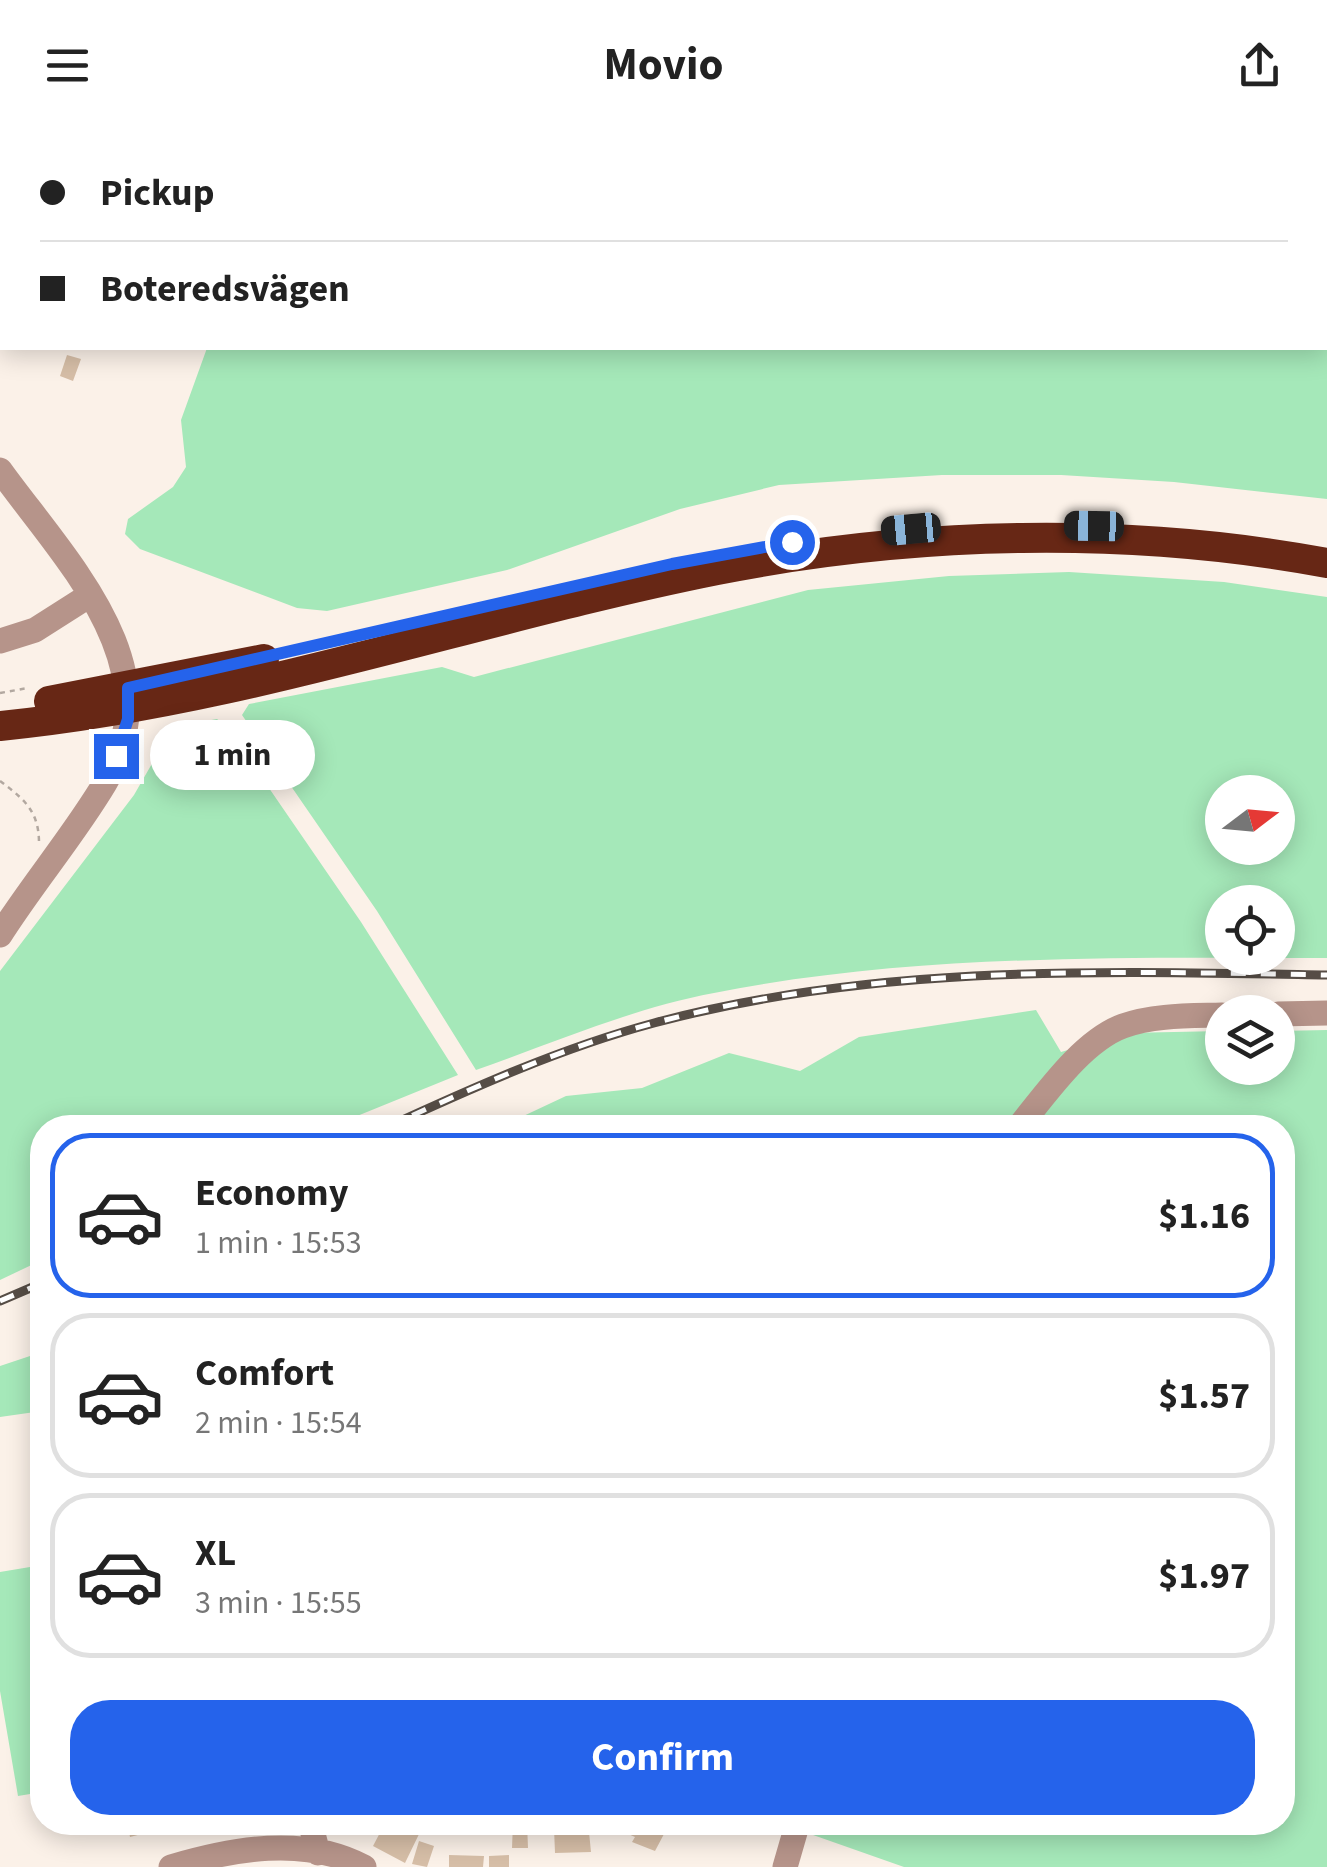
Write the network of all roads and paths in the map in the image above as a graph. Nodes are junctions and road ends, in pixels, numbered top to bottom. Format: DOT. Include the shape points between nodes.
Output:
graph roads {
  1 [pos="0,470"];
  2 [pos="1327,548"];
  3 [pos="1327,563"];
  4 [pos="90,595"];
  5 [pos="0,641"];
  6 [pos="128,699"];
  7 [pos="0,706"];
  8 [pos="0,726"];
  9 [pos="0,780"];
  10 [pos="44,867"];
  11 [pos="0,935"];
  12 [pos="1327,1013"];
  13 [pos="1295,1014"];
  14 [pos="1205,1016"];
  15 [pos="1029,1115"];
  16 [pos="313,1835"];
  17 [pos="794,1835"];
  18 [pos="318,1853"];
  19 [pos="171,1867"];
  20 [pos="364,1867"];
  21 [pos="785,1867"];
  1 -- 4 [label="street"];
  2 -- 6 [label="highway" via="1122,526 950,526 852,535 711,555"];
  3 -- 6 [label="highway" via="1143,542 1037,540 794,556 219,691"];
  4 -- 5 [label="street" via="35,630"];
  4 -- 6 [label="street" via="113,634"];
  6 -- 7 [label="highway"];
  6 -- 8 [label="highway"];
  6 -- 10 [label="street" via="107,780"];
  9 -- 10 [label="path" via="37,818"];
  10 -- 11 [label="street"];
  12 -- 13 [label="street"];
  14 -- 15 [label="street" via="1119,1027 1074,1061"];
  16 -- 18 [label="street"];
  17 -- 21 [label="street"];
  18 -- 19 [label="street" via="255,1848"];
  18 -- 20 [label="street"];
}
